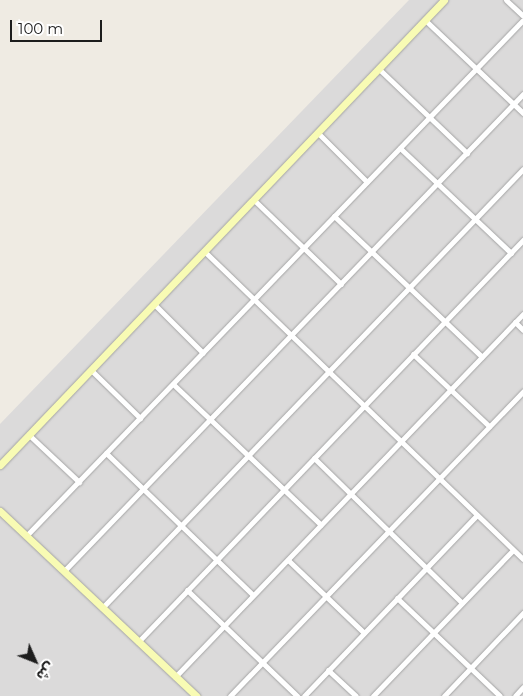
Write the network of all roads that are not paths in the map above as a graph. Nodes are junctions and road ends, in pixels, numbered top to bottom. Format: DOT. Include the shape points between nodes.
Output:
graph roads {
  1 [pos="444,0"];
  2 [pos="506,0"];
  3 [pos="523,16"];
  4 [pos="425,20"];
  5 [pos="523,20"];
  6 [pos="477,68"];
  7 [pos="379,69"];
  8 [pos="523,94"];
  9 [pos="514,104"];
  10 [pos="523,113"];
  11 [pos="429,118"];
  12 [pos="318,133"];
  13 [pos="400,148"];
  14 [pos="466,153"];
  15 [pos="523,169"];
  16 [pos="367,182"];
  17 [pos="437,183"];
  18 [pos="254,200"];
  19 [pos="334,216"];
  20 [pos="475,219"];
  21 [pos="523,240"];
  22 [pos="304,248"];
  23 [pos="204,251"];
  24 [pos="371,252"];
  25 [pos="510,253"];
  26 [pos="341,284"];
  27 [pos="409,288"];
  28 [pos="254,300"];
  29 [pos="154,304"];
  30 [pos="523,314"];
  31 [pos="444,322"];
  32 [pos="515,322"];
  33 [pos="523,330"];
  34 [pos="291,336"];
  35 [pos="203,353"];
  36 [pos="413,354"];
  37 [pos="482,357"];
  38 [pos="91,370"];
  39 [pos="328,372"];
  40 [pos="173,384"];
  41 [pos="450,390"];
  42 [pos="523,391"];
  43 [pos="364,406"];
  44 [pos="140,418"];
  45 [pos="210,420"];
  46 [pos="489,426"];
  47 [pos="29,435"];
  48 [pos="401,441"];
  49 [pos="106,454"];
  50 [pos="248,456"];
  51 [pos="314,458"];
  52 [pos="0,465"];
  53 [pos="439,478"];
  54 [pos="79,482"];
  55 [pos="143,489"];
  56 [pos="284,490"];
  57 [pos="351,494"];
  58 [pos="0,511"];
  59 [pos="477,515"];
  60 [pos="181,525"];
  61 [pos="321,525"];
  62 [pos="389,531"];
  63 [pos="26,536"];
  64 [pos="513,550"];
  65 [pos="216,559"];
  66 [pos="523,559"];
  67 [pos="288,560"];
  68 [pos="426,568"];
  69 [pos="64,571"];
  70 [pos="187,590"];
  71 [pos="254,595"];
  72 [pos="326,596"];
  73 [pos="397,598"];
  74 [pos="462,603"];
  75 [pos="102,608"];
  76 [pos="523,613"];
  77 [pos="224,626"];
  78 [pos="364,633"];
  79 [pos="434,633"];
  80 [pos="138,642"];
  81 [pos="262,663"];
  82 [pos="471,668"];
  83 [pos="328,670"];
  84 [pos="175,677"];
  85 [pos="523,687"];
  86 [pos="196,696"];
  87 [pos="230,696"];
  88 [pos="297,696"];
  89 [pos="304,696"];
  90 [pos="356,696"];
  91 [pos="373,696"];
  92 [pos="444,696"];
  93 [pos="500,696"];
  94 [pos="514,696"];
  1 -- 4 [label="street"];
  2 -- 3 [label="street"];
  4 -- 6 [label="street"];
  4 -- 7 [label="street"];
  5 -- 6 [label="street"];
  6 -- 9 [label="street"];
  6 -- 11 [label="street"];
  7 -- 11 [label="street"];
  7 -- 12 [label="street"];
  8 -- 9 [label="street"];
  9 -- 10 [label="street"];
  9 -- 14 [label="street"];
  11 -- 13 [label="street"];
  11 -- 14 [label="street"];
  12 -- 16 [label="street"];
  12 -- 18 [label="street"];
  13 -- 16 [label="street"];
  13 -- 17 [label="street"];
  14 -- 17 [label="street"];
  15 -- 20 [label="street"];
  16 -- 19 [label="street"];
  17 -- 20 [label="street"];
  17 -- 24 [label="street"];
  18 -- 22 [label="street"];
  18 -- 23 [label="street"];
  19 -- 22 [label="street"];
  19 -- 24 [label="street"];
  20 -- 25 [label="street"];
  20 -- 27 [label="street"];
  21 -- 25 [label="street"];
  22 -- 26 [label="street"];
  22 -- 28 [label="street"];
  23 -- 28 [label="street"];
  23 -- 29 [label="street"];
  24 -- 26 [label="street"];
  24 -- 27 [label="street"];
  25 -- 31 [label="street"];
  26 -- 34 [label="street"];
  27 -- 31 [label="street"];
  27 -- 39 [label="street"];
  28 -- 34 [label="street"];
  28 -- 35 [label="street"];
  29 -- 35 [label="street"];
  29 -- 38 [label="street"];
  30 -- 32 [label="street"];
  31 -- 36 [label="street"];
  31 -- 37 [label="street"];
  32 -- 33 [label="street"];
  32 -- 37 [label="street"];
  34 -- 39 [label="street"];
  34 -- 45 [label="street"];
  35 -- 40 [label="street"];
  36 -- 41 [label="street"];
  36 -- 43 [label="street"];
  37 -- 41 [label="street"];
  38 -- 44 [label="street"];
  38 -- 47 [label="street"];
  39 -- 43 [label="street"];
  39 -- 50 [label="street"];
  40 -- 44 [label="street"];
  40 -- 45 [label="street"];
  41 -- 46 [label="street"];
  41 -- 48 [label="street"];
  42 -- 46 [label="street"];
  43 -- 48 [label="street"];
  43 -- 51 [label="street"];
  44 -- 49 [label="street"];
  45 -- 50 [label="street"];
  45 -- 55 [label="street"];
  46 -- 53 [label="street"];
  47 -- 52 [label="street"];
  47 -- 54 [label="street"];
  48 -- 53 [label="street"];
  48 -- 57 [label="street"];
  49 -- 54 [label="street"];
  49 -- 55 [label="street"];
  50 -- 56 [label="street"];
  50 -- 60 [label="street"];
  51 -- 56 [label="street"];
  51 -- 57 [label="street"];
  53 -- 59 [label="street"];
  53 -- 62 [label="street"];
  54 -- 63 [label="street"];
  55 -- 60 [label="street"];
  55 -- 69 [label="street"];
  56 -- 61 [label="street"];
  56 -- 65 [label="street"];
  57 -- 61 [label="street"];
  57 -- 62 [label="street"];
  58 -- 63 [label="street"];
  59 -- 64 [label="street"];
  59 -- 68 [label="street"];
  60 -- 65 [label="street"];
  60 -- 75 [label="street"];
  61 -- 67 [label="street"];
  62 -- 68 [label="street"];
  62 -- 72 [label="street"];
  63 -- 69 [label="street"];
  64 -- 66 [label="street"];
  64 -- 74 [label="street"];
  65 -- 70 [label="street"];
  65 -- 71 [label="street"];
  67 -- 71 [label="street"];
  67 -- 72 [label="street"];
  68 -- 73 [label="street"];
  68 -- 74 [label="street"];
  69 -- 75 [label="street"];
  70 -- 77 [label="street"];
  70 -- 80 [label="street"];
  71 -- 77 [label="street"];
  72 -- 78 [label="street"];
  72 -- 81 [label="street"];
  73 -- 78 [label="street"];
  73 -- 79 [label="street"];
  74 -- 79 [label="street"];
  75 -- 80 [label="street"];
  76 -- 82 [label="street"];
  77 -- 81 [label="street"];
  77 -- 84 [label="street"];
  78 -- 83 [label="street"];
  79 -- 82 [label="street"];
  79 -- 91 [label="street"];
  80 -- 84 [label="street"];
  81 -- 87 [label="street"];
  81 -- 88 [label="street"];
  82 -- 92 [label="street"];
  82 -- 93 [label="street"];
  83 -- 89 [label="street"];
  83 -- 90 [label="street"];
  84 -- 86 [label="street"];
  85 -- 94 [label="street"];
}
